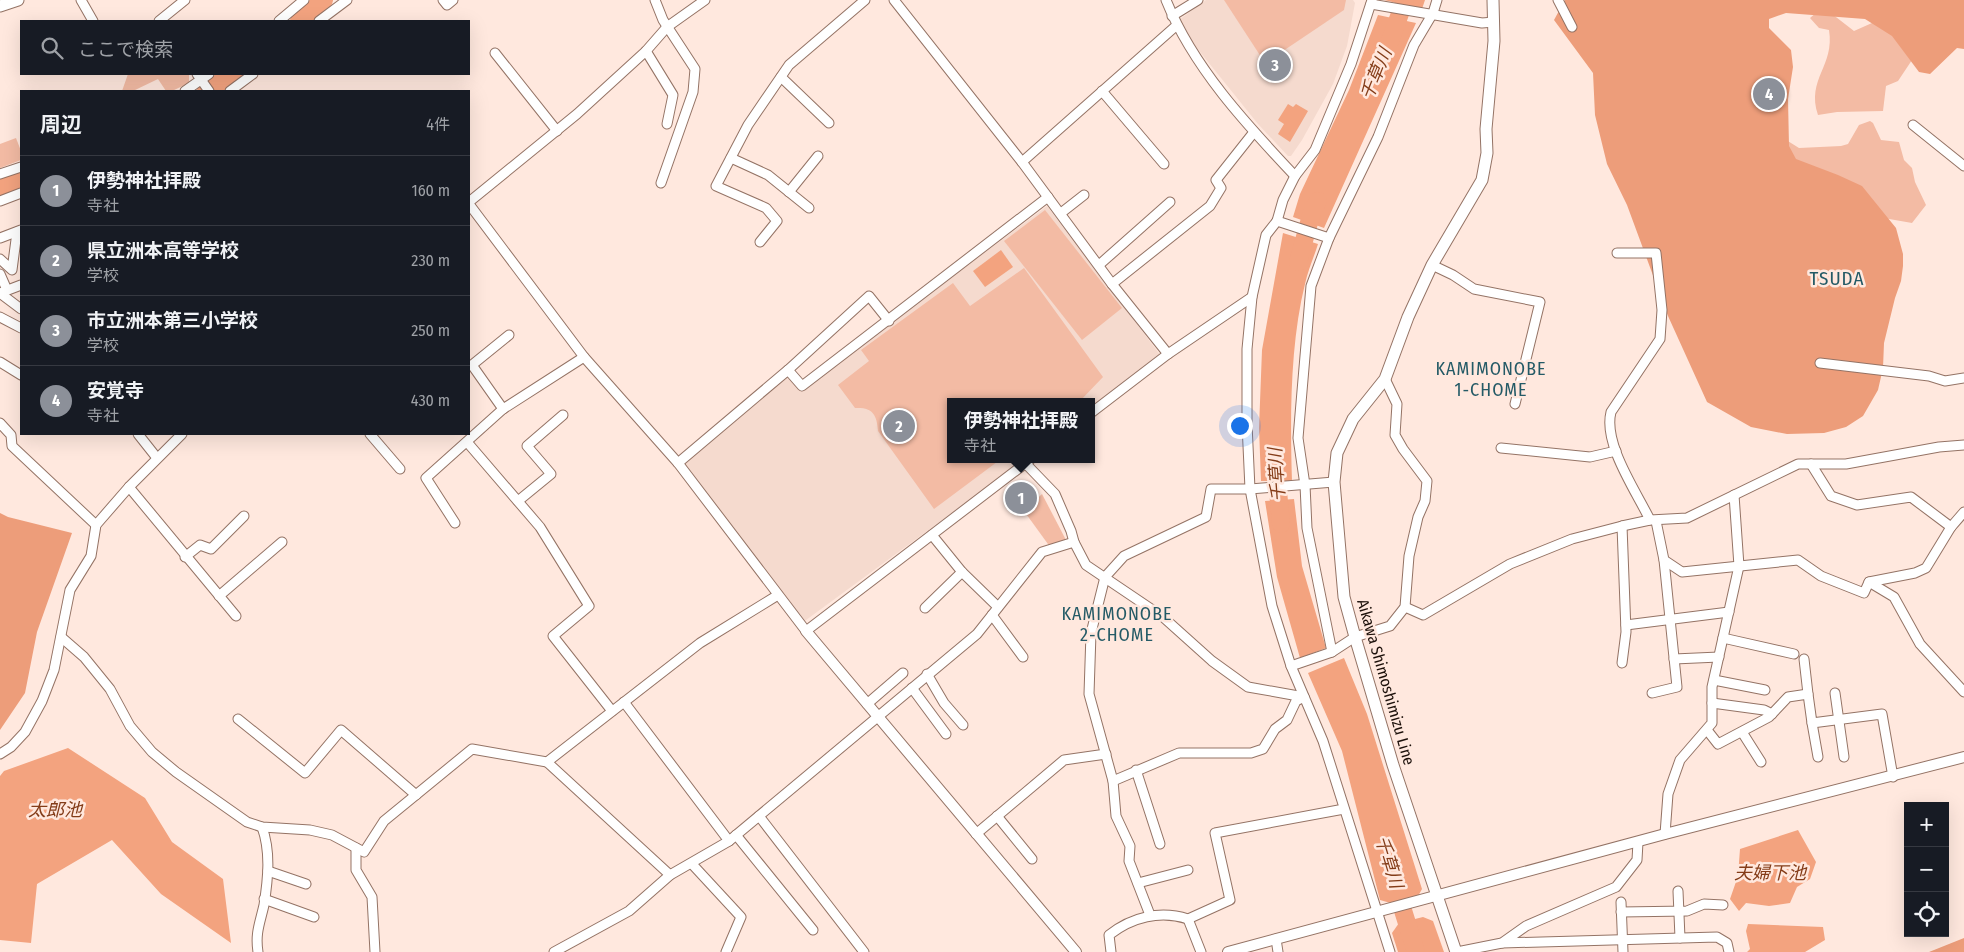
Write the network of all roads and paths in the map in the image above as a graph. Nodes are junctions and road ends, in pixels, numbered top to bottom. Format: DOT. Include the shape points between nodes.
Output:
graph roads {
  1 [pos="18,0"];
  2 [pos="81,0"];
  3 [pos="185,0"];
  4 [pos="304,0"];
  5 [pos="347,0"];
  6 [pos="444,0"];
  7 [pos="453,0"];
  8 [pos="655,0"];
  9 [pos="705,0"];
  10 [pos="865,0"];
  11 [pos="894,0"];
  12 [pos="1166,0"];
  13 [pos="1198,0"];
  14 [pos="1437,0"];
  15 [pos="1493,0"];
  16 [pos="1558,0"];
  17 [pos="1372,2"];
  18 [pos="0,6"];
  19 [pos="1434,13"];
  20 [pos="1172,16"];
  21 [pos="92,20"];
  22 [pos="160,20"];
  23 [pos="280,20"];
  24 [pos="320,20"];
  25 [pos="1494,22"];
  26 [pos="1177,25"];
  27 [pos="1572,26"];
  28 [pos="667,28"];
  29 [pos="646,51"];
  30 [pos="495,53"];
  31 [pos="252,75"];
  32 [pos="781,76"];
  33 [pos="199,77"];
  34 [pos="186,90"];
  35 [pos="208,90"];
  36 [pos="231,90"];
  37 [pos="1102,92"];
  38 [pos="829,123"];
  39 [pos="667,124"];
  40 [pos="1913,125"];
  41 [pos="556,131"];
  42 [pos="1254,132"];
  43 [pos="818,156"];
  44 [pos="731,158"];
  45 [pos="1022,162"];
  46 [pos="1164,164"];
  47 [pos="20,166"];
  48 [pos="1964,166"];
  49 [pos="0,174"];
  50 [pos="1295,176"];
  51 [pos="661,183"];
  52 [pos="790,192"];
  53 [pos="20,193"];
  54 [pos="1084,195"];
  55 [pos="1048,198"];
  56 [pos="0,201"];
  57 [pos="470,202"];
  58 [pos="1170,202"];
  59 [pos="470,204"];
  60 [pos="809,208"];
  61 [pos="1061,213"];
  62 [pos="1277,221"];
  63 [pos="19,231"];
  64 [pos="0,238"];
  65 [pos="1329,238"];
  66 [pos="760,242"];
  67 [pos="1617,253"];
  68 [pos="0,259"];
  69 [pos="1432,265"];
  70 [pos="1099,266"];
  71 [pos="0,274"];
  72 [pos="1112,284"];
  73 [pos="20,285"];
  74 [pos="2,292"];
  75 [pos="1252,297"];
  76 [pos="20,308"];
  77 [pos="0,317"];
  78 [pos="888,321"];
  79 [pos="20,327"];
  80 [pos="509,335"];
  81 [pos="1168,354"];
  82 [pos="584,356"];
  83 [pos="0,362"];
  84 [pos="1820,363"];
  85 [pos="788,370"];
  86 [pos="20,374"];
  87 [pos="1964,378"];
  88 [pos="1385,379"];
  89 [pos="1515,404"];
  90 [pos="503,409"];
  91 [pos="1095,410"];
  92 [pos="562,415"];
  93 [pos="0,423"];
  94 [pos="139,435"];
  95 [pos="181,435"];
  96 [pos="371,435"];
  97 [pos="467,442"];
  98 [pos="1964,445"];
  99 [pos="1502,448"];
  100 [pos="1616,451"];
  101 [pos="157,458"];
  102 [pos="678,463"];
  103 [pos="1027,463"];
  104 [pos="1029,463"];
  105 [pos="1811,464"];
  106 [pos="400,468"];
  107 [pos="1334,482"];
  108 [pos="1305,485"];
  109 [pos="129,487"];
  110 [pos="1250,489"];
  111 [pos="1734,495"];
  112 [pos="518,501"];
  113 [pos="1964,512"];
  114 [pos="244,516"];
  115 [pos="1653,521"];
  116 [pos="455,523"];
  117 [pos="96,525"];
  118 [pos="1622,526"];
  119 [pos="1951,527"];
  120 [pos="932,535"];
  121 [pos="282,542"];
  122 [pos="1074,542"];
  123 [pos="186,557"];
  124 [pos="1664,560"];
  125 [pos="1739,566"];
  126 [pos="962,572"];
  127 [pos="1105,577"];
  128 [pos="1869,582"];
  129 [pos="778,595"];
  130 [pos="219,596"];
  131 [pos="925,608"];
  132 [pos="1405,608"];
  133 [pos="995,611"];
  134 [pos="1729,612"];
  135 [pos="236,616"];
  136 [pos="1670,620"];
  137 [pos="1626,625"];
  138 [pos="806,631"];
  139 [pos="61,637"];
  140 [pos="1355,637"];
  141 [pos="1723,638"];
  142 [pos="1336,650"];
  143 [pos="1794,654"];
  144 [pos="1023,657"];
  145 [pos="1719,657"];
  146 [pos="1674,659"];
  147 [pos="1804,659"];
  148 [pos="1622,663"];
  149 [pos="1291,666"];
  150 [pos="904,673"];
  151 [pos="926,674"];
  152 [pos="1714,680"];
  153 [pos="912,688"];
  154 [pos="1764,690"];
  155 [pos="1964,692"];
  156 [pos="1652,693"];
  157 [pos="1834,693"];
  158 [pos="1808,694"];
  159 [pos="1304,697"];
  160 [pos="624,702"];
  161 [pos="1712,703"];
  162 [pos="867,704"];
  163 [pos="612,711"];
  164 [pos="1772,714"];
  165 [pos="879,718"];
  166 [pos="238,719"];
  167 [pos="1840,720"];
  168 [pos="1812,723"];
  169 [pos="963,725"];
  170 [pos="1707,730"];
  171 [pos="1742,732"];
  172 [pos="946,734"];
  173 [pos="0,754"];
  174 [pos="1106,754"];
  175 [pos="1818,757"];
  176 [pos="1844,757"];
  177 [pos="1964,757"];
  178 [pos="547,762"];
  179 [pos="1762,762"];
  180 [pos="1136,770"];
  181 [pos="1893,777"];
  182 [pos="1113,781"];
  183 [pos="416,795"];
  184 [pos="1344,809"];
  185 [pos="759,816"];
  186 [pos="997,816"];
  187 [pos="262,827"];
  188 [pos="976,834"];
  189 [pos="1665,834"];
  190 [pos="732,838"];
  191 [pos="1638,842"];
  192 [pos="1160,844"];
  193 [pos="356,848"];
  194 [pos="1032,859"];
  195 [pos="692,864"];
  196 [pos="1188,870"];
  197 [pos="268,871"];
  198 [pos="670,875"];
  199 [pos="1138,883"];
  200 [pos="306,884"];
  201 [pos="1678,891"];
  202 [pos="1436,897"];
  203 [pos="264,899"];
  204 [pos="1621,902"];
  205 [pos="1723,905"];
  206 [pos="1378,912"];
  207 [pos="1621,912"];
  208 [pos="1679,912"];
  209 [pos="1150,915"];
  210 [pos="314,917"];
  211 [pos="1188,918"];
  212 [pos="814,930"];
  213 [pos="1680,938"];
  214 [pos="1276,939"];
  215 [pos="1622,940"];
  216 [pos="1502,943"];
  217 [pos="258,952"];
  218 [pos="375,952"];
  219 [pos="554,952"];
  220 [pos="727,952"];
  221 [pos="864,952"];
  222 [pos="1076,952"];
  223 [pos="1111,952"];
  224 [pos="1201,952"];
  225 [pos="1228,952"];
  226 [pos="1278,952"];
  227 [pos="1390,952"];
  228 [pos="1457,952"];
  229 [pos="1623,952"];
  230 [pos="1730,952"];
  1 -- 18 [label="main road"];
  2 -- 21 [label="street"];
  3 -- 22 [label="street"];
  4 -- 23 [label="street"];
  5 -- 24 [label="street"];
  6 -- 7 [label="street" via="447,4"];
  8 -- 28 [label="street"];
  9 -- 28 [label="street"];
  10 -- 32 [label="street" via="789,65"];
  11 -- 45 [label="street"];
  12 -- 20 [label="street"];
  13 -- 20 [label="street"];
  14 -- 19 [label="street"];
  15 -- 25 [label="main road, Aikawa Shimoshimizu Line"];
  16 -- 27 [label="street"];
  17 -- 19 [label="street"];
  17 -- 50 [label="street" via="1351,64 1315,150"];
  19 -- 25 [label="street" via="1482,23"];
  19 -- 65 [label="street" via="1414,44 1378,137"];
  20 -- 26 [label="street"];
  25 -- 69 [label="main road, Aikawa Shimoshimizu Line" via="1486,129 1488,153 1482,180"];
  26 -- 37 [label="street"];
  26 -- 42 [label="street"];
  28 -- 29 [label="street"];
  28 -- 51 [label="street" via="695,69 693,92"];
  29 -- 39 [label="street" via="673,95"];
  29 -- 41 [label="street"];
  30 -- 41 [label="street"];
  31 -- 36 [label="street"];
  32 -- 38 [label="street"];
  32 -- 44 [label="street" via="748,125"];
  33 -- 34 [label="street"];
  33 -- 35 [label="street"];
  37 -- 45 [label="street"];
  37 -- 46 [label="street"];
  40 -- 48 [label="street"];
  41 -- 57 [label="street"];
  42 -- 50 [label="street"];
  42 -- 72 [label="street" via="1216,180 1222,188 1210,206"];
  43 -- 52 [label="street"];
  44 -- 52 [label="street" via="768,175"];
  44 -- 66 [label="street" via="716,186 766,208 777,221"];
  45 -- 55 [label="street"];
  47 -- 49 [label="street"];
  50 -- 62 [label="street"];
  52 -- 60 [label="street"];
  53 -- 56 [label="street"];
  54 -- 61 [label="street"];
  55 -- 61 [label="street"];
  55 -- 78 [label="street"];
  58 -- 70 [label="street"];
  59 -- 82 [label="street"];
  61 -- 70 [label="street"];
  62 -- 65 [label="street"];
  62 -- 75 [label="street" via="1266,235"];
  63 -- 64 [label="street"];
  63 -- 68 [label="street" via="12,270"];
  65 -- 108 [label="street" via="1311,286 1305,336 1298,438"];
  67 -- 100 [label="street" via="1656,253 1662,310 1659,341 1611,412 1608,423"];
  69 -- 88 [label="main road, Aikawa Shimoshimizu Line"];
  69 -- 89 [label="street" via="1474,289 1540,302"];
  70 -- 72 [label="street"];
  71 -- 74 [label="street"];
  72 -- 81 [label="street"];
  73 -- 74 [label="street"];
  74 -- 76 [label="street"];
  75 -- 81 [label="street"];
  75 -- 110 [label="street" via="1247,349"];
  77 -- 79 [label="street"];
  78 -- 85 [label="street" via="802,386"];
  78 -- 85 [label="street" via="869,296"];
  80 -- 90 [label="street" via="472,365"];
  81 -- 91 [label="street"];
  82 -- 90 [label="street"];
  82 -- 102 [label="street"];
  83 -- 86 [label="street"];
  84 -- 87 [label="street" via="1929,376 1945,381"];
  85 -- 102 [label="street"];
  88 -- 107 [label="main road, Aikawa Shimoshimizu Line" via="1353,418 1337,453"];
  88 -- 132 [label="street" via="1398,404 1395,435 1427,481 1425,501 1409,556"];
  90 -- 97 [label="street"];
  92 -- 112 [label="street" via="527,446 551,474"];
  93 -- 117 [label="street" via="11,435 12,446"];
  94 -- 101 [label="street"];
  95 -- 101 [label="street"];
  96 -- 106 [label="street"];
  97 -- 112 [label="street"];
  97 -- 116 [label="street" via="426,478"];
  98 -- 105 [label="street" via="1846,464"];
  99 -- 100 [label="street" via="1590,457"];
  100 -- 115 [label="street"];
  101 -- 109 [label="street"];
  102 -- 129 [label="street"];
  103 -- 120 [label="street"];
  104 -- 122 [label="street" via="1055,494"];
  105 -- 111 [label="street" via="1798,464"];
  105 -- 119 [label="street" via="1831,496 1857,505 1911,497"];
  107 -- 108 [label="street"];
  107 -- 140 [label="main road, Aikawa Shimoshimizu Line" via="1344,597"];
  108 -- 110 [label="street"];
  108 -- 142 [label="street" via="1307,528"];
  109 -- 117 [label="street"];
  109 -- 123 [label="street"];
  110 -- 127 [label="street" via="1211,489 1206,517 1124,556"];
  110 -- 149 [label="street" via="1272,606"];
  111 -- 115 [label="street" via="1687,518"];
  111 -- 125 [label="street"];
  112 -- 163 [label="street" via="540,527 589,606 553,636"];
  113 -- 119 [label="street"];
  114 -- 123 [label="street" via="210,549 200,546"];
  115 -- 118 [label="street"];
  115 -- 124 [label="street"];
  117 -- 139 [label="street" via="91,556 70,590"];
  118 -- 132 [label="street" via="1572,539 1510,564 1422,615"];
  118 -- 137 [label="street"];
  119 -- 128 [label="street" via="1926,568"];
  120 -- 126 [label="street"];
  120 -- 138 [label="street"];
  121 -- 130 [label="street"];
  122 -- 127 [label="street" via="1086,565"];
  122 -- 133 [label="street" via="1042,552"];
  123 -- 130 [label="street"];
  124 -- 125 [label="street" via="1682,572"];
  124 -- 136 [label="street"];
  125 -- 128 [label="street" via="1798,560 1821,576 1864,593"];
  125 -- 134 [label="street"];
  126 -- 131 [label="street"];
  126 -- 133 [label="street"];
  127 -- 159 [label="street" via="1163,617 1212,661 1248,687"];
  127 -- 174 [label="street" via="1091,633 1089,694"];
  128 -- 155 [label="street" via="1894,597 1920,644"];
  129 -- 138 [label="street"];
  129 -- 160 [label="street" via="700,643"];
  130 -- 135 [label="street"];
  132 -- 140 [label="street" via="1390,626"];
  133 -- 144 [label="street"];
  133 -- 151 [label="street" via="977,634"];
  134 -- 136 [label="street"];
  134 -- 141 [label="street"];
  136 -- 137 [label="street"];
  136 -- 146 [label="street"];
  137 -- 148 [label="street"];
  138 -- 162 [label="street"];
  139 -- 173 [label="street" via="54,670 42,701 25,732"];
  139 -- 187 [label="street" via="84,657 110,689 130,726 152,752 247,822"];
  140 -- 142 [label="street"];
  140 -- 202 [label="main road, Aikawa Shimoshimizu Line"];
  141 -- 143 [label="street"];
  141 -- 145 [label="street"];
  142 -- 149 [label="street"];
  145 -- 146 [label="street"];
  145 -- 152 [label="street"];
  146 -- 156 [label="street" via="1677,686"];
  147 -- 158 [label="street"];
  149 -- 159 [label="street"];
  150 -- 162 [label="street"];
  151 -- 153 [label="street"];
  151 -- 169 [label="street"];
  152 -- 154 [label="street"];
  152 -- 161 [label="street"];
  153 -- 165 [label="street"];
  153 -- 172 [label="street"];
  157 -- 167 [label="street"];
  158 -- 164 [label="street" via="1788,697"];
  158 -- 168 [label="street"];
  159 -- 180 [label="street" via="1296,701 1287,720 1275,729 1263,749 1251,753 1180,753"];
  159 -- 184 [label="street" via="1323,741"];
  160 -- 163 [label="street"];
  160 -- 190 [label="street"];
  161 -- 164 [label="street"];
  161 -- 170 [label="street" via="1712,724"];
  162 -- 165 [label="street"];
  163 -- 178 [label="street"];
  164 -- 171 [label="street"];
  165 -- 185 [label="street"];
  165 -- 188 [label="street"];
  166 -- 183 [label="street" via="305,773 341,730"];
  167 -- 168 [label="street"];
  167 -- 176 [label="street"];
  167 -- 181 [label="street" via="1882,714"];
  168 -- 175 [label="street"];
  170 -- 171 [label="street" via="1718,744"];
  170 -- 189 [label="street" via="1680,760 1668,794"];
  171 -- 179 [label="street"];
  174 -- 182 [label="street"];
  174 -- 186 [label="street" via="1064,760"];
  177 -- 181 [label="street"];
  178 -- 183 [label="street" via="472,748"];
  178 -- 198 [label="street"];
  180 -- 182 [label="street"];
  180 -- 192 [label="street"];
  181 -- 189 [label="street"];
  182 -- 199 [label="street" via="1116,816 1130,846 1129,860"];
  183 -- 193 [label="street" via="384,820 364,852"];
  184 -- 206 [label="street"];
  184 -- 211 [label="street" via="1215,833 1230,900"];
  185 -- 190 [label="street"];
  185 -- 221 [label="street"];
  186 -- 188 [label="street"];
  186 -- 194 [label="street"];
  187 -- 193 [label="street" via="310,830 332,835"];
  187 -- 197 [label="street" via="267,842"];
  188 -- 222 [label="street"];
  189 -- 191 [label="street"];
  190 -- 195 [label="street"];
  190 -- 212 [label="street"];
  191 -- 202 [label="street"];
  191 -- 216 [label="street" via="1637,860 1616,887 1526,926"];
  193 -- 218 [label="street" via="356,870 372,897"];
  195 -- 198 [label="street"];
  195 -- 220 [label="street" via="741,917"];
  196 -- 199 [label="street"];
  197 -- 200 [label="street"];
  197 -- 203 [label="street"];
  198 -- 219 [label="street" via="629,911"];
  199 -- 209 [label="street"];
  201 -- 208 [label="street"];
  202 -- 206 [label="street"];
  202 -- 228 [label="main road, Aikawa Shimoshimizu Line"];
  203 -- 210 [label="street"];
  203 -- 217 [label="street" via="256,936"];
  204 -- 207 [label="street"];
  205 -- 208 [label="street" via="1704,904"];
  206 -- 214 [label="street"];
  206 -- 227 [label="street"];
  207 -- 208 [label="street"];
  207 -- 215 [label="street"];
  208 -- 213 [label="street"];
  209 -- 211 [label="street" via="1172,913"];
  209 -- 223 [label="street" via="1108,935"];
  211 -- 224 [label="street"];
  213 -- 215 [label="street"];
  213 -- 230 [label="street" via="1717,938 1727,943"];
  214 -- 225 [label="street"];
  214 -- 226 [label="street"];
  215 -- 216 [label="street"];
  215 -- 229 [label="street"];
  216 -- 228 [label="street"];
}
